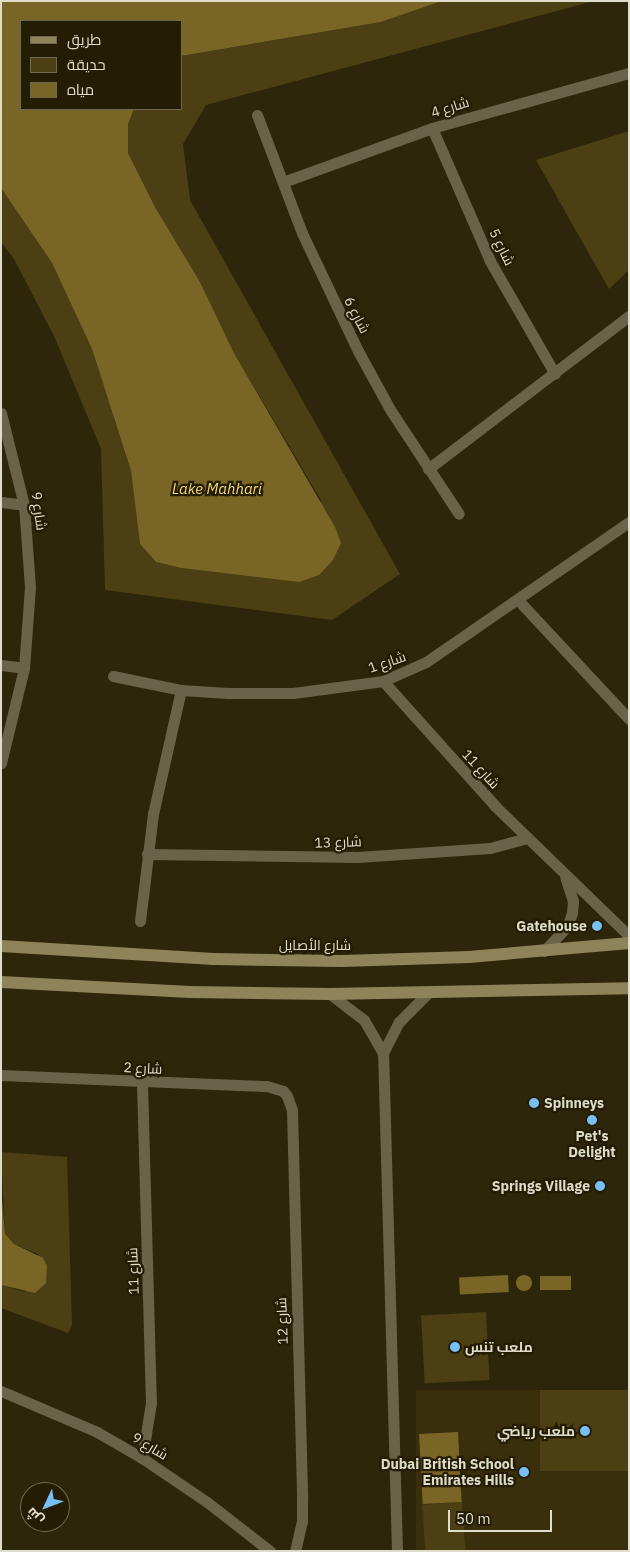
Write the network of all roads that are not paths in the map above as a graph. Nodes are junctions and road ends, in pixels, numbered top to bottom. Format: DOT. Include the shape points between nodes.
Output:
graph roads {
  1 [pos="629,73"];
  2 [pos="258,115"];
  3 [pos="432,128"];
  4 [pos="283,182"];
  5 [pos="629,316"];
  6 [pos="555,374"];
  7 [pos="1,413"];
  8 [pos="428,469"];
  9 [pos="1,502"];
  10 [pos="24,505"];
  11 [pos="459,514"];
  12 [pos="629,522"];
  13 [pos="518,600"];
  14 [pos="1,665"];
  15 [pos="24,668"];
  16 [pos="113,676"];
  17 [pos="384,682"];
  18 [pos="181,690"];
  19 [pos="629,719"];
  20 [pos="1,763"];
  21 [pos="528,838"];
  22 [pos="148,854"];
  23 [pos="562,871"];
  24 [pos="140,921"];
  25 [pos="629,936"];
  26 [pos="629,943"];
  27 [pos="1,946"];
  28 [pos="544,951"];
  29 [pos="1,982"];
  30 [pos="629,988"];
  31 [pos="330,994"];
  32 [pos="427,994"];
  33 [pos="383,1053"];
  34 [pos="1,1075"];
  35 [pos="142,1083"];
  36 [pos="282,1091"];
  37 [pos="1,1390"];
  38 [pos="142,1458"];
  39 [pos="270,1551"];
  40 [pos="295,1551"];
  41 [pos="397,1551"];
  1 -- 3 [label="street, شارع 4"];
  2 -- 4 [label="street, شارع 6"];
  3 -- 4 [label="street, شارع 4"];
  3 -- 6 [label="street, شارع 5" via="490,260"];
  4 -- 8 [label="street, شارع 6" via="302,232 358,351"];
  5 -- 6 [label="street"];
  6 -- 8 [label="street"];
  7 -- 10 [label="street, شارع 9"];
  8 -- 11 [label="street, شارع 6"];
  9 -- 10 [label="street"];
  10 -- 15 [label="street, شارع 9" via="30,587"];
  12 -- 13 [label="street, شارع 1"];
  13 -- 17 [label="street, شارع 1" via="412,670"];
  13 -- 19 [label="street"];
  14 -- 15 [label="street"];
  15 -- 20 [label="street, شارع 9"];
  16 -- 18 [label="street, شارع 1"];
  17 -- 18 [label="street, شارع 1" via="293,693"];
  17 -- 21 [label="street, شارع 11" via="454,763"];
  18 -- 22 [label="street" via="161,774"];
  21 -- 22 [label="street, شارع 13" via="490,848 358,856"];
  21 -- 23 [label="street, شارع 11"];
  22 -- 24 [label="street"];
  23 -- 25 [label="street, شارع 11"];
  23 -- 28 [label="street, شارع 11" via="570,890 572,913 568,925"];
  26 -- 28 [label="main road, شارع الأصايل"];
  27 -- 28 [label="main road, شارع الأصايل" via="287,960 469,958"];
  29 -- 31 [label="main road" via="190,992"];
  30 -- 32 [label="main road"];
  31 -- 32 [label="main road"];
  31 -- 33 [label="street" via="364,1020"];
  32 -- 33 [label="street" via="399,1022"];
  33 -- 41 [label="street"];
  34 -- 35 [label="street, شارع 2"];
  35 -- 36 [label="street, شارع 2" via="267,1086"];
  35 -- 38 [label="street, شارع 11" via="151,1403"];
  36 -- 40 [label="street, شارع 12" via="292,1110 302,1521"];
  37 -- 38 [label="street, شارع 9" via="97,1432"];
  38 -- 39 [label="street, شارع 9" via="207,1502"];
}
